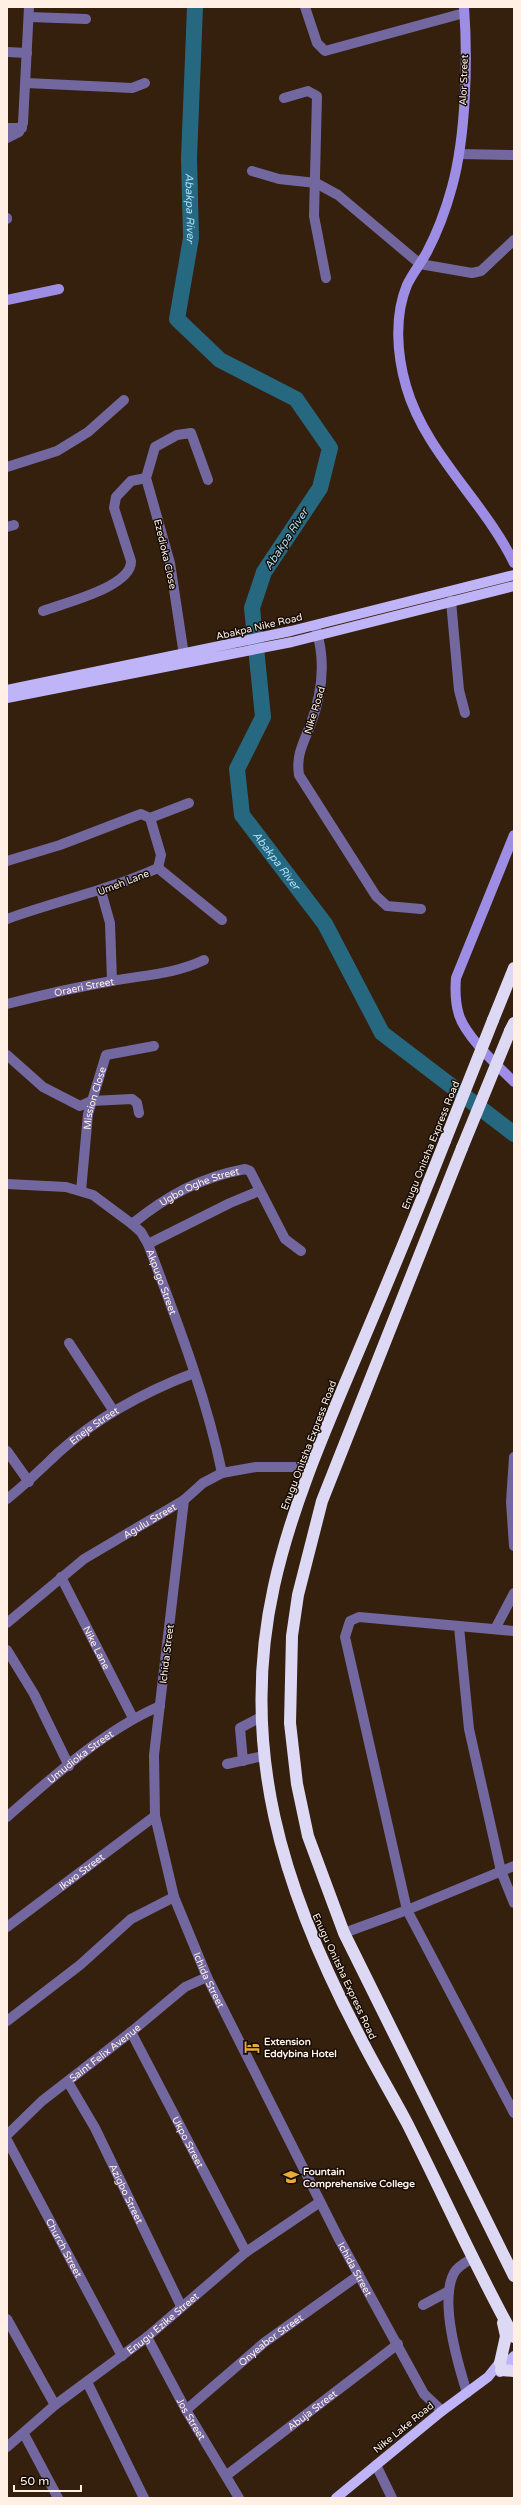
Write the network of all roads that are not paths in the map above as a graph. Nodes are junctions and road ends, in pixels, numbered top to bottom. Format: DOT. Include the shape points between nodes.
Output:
graph roads {
  1 [pos="305,7"];
  2 [pos="464,10"];
  3 [pos="29,12"];
  4 [pos="86,19"];
  5 [pos="7,52"];
  6 [pos="27,53"];
  7 [pos="26,83"];
  8 [pos="145,83"];
  9 [pos="284,98"];
  10 [pos="7,128"];
  11 [pos="22,128"];
  12 [pos="7,138"];
  13 [pos="459,154"];
  14 [pos="514,155"];
  15 [pos="252,171"];
  16 [pos="316,183"];
  17 [pos="514,240"];
  18 [pos="420,264"];
  19 [pos="326,278"];
  20 [pos="58,289"];
  21 [pos="7,300"];
  22 [pos="124,400"];
  23 [pos="7,467"];
  24 [pos="146,478"];
  25 [pos="208,480"];
  26 [pos="514,563"];
  27 [pos="514,575"];
  28 [pos="514,586"];
  29 [pos="451,601"];
  30 [pos="43,611"];
  31 [pos="316,630"];
  32 [pos="184,659"];
  33 [pos="7,690"];
  34 [pos="7,698"];
  35 [pos="465,713"];
  36 [pos="189,803"];
  37 [pos="150,818"];
  38 [pos="514,835"];
  39 [pos="7,861"];
  40 [pos="158,868"];
  41 [pos="101,891"];
  42 [pos="421,909"];
  43 [pos="7,919"];
  44 [pos="222,920"];
  45 [pos="204,960"];
  46 [pos="514,968"];
  47 [pos="112,980"];
  48 [pos="7,1004"];
  49 [pos="512,1027"];
  50 [pos="154,1046"];
  51 [pos="7,1055"];
  52 [pos="514,1082"];
  53 [pos="88,1102"];
  54 [pos="139,1113"];
  55 [pos="7,1184"];
  56 [pos="81,1191"];
  57 [pos="259,1191"];
  58 [pos="132,1224"];
  59 [pos="148,1244"];
  60 [pos="301,1251"];
  61 [pos="69,1343"];
  62 [pos="194,1373"];
  63 [pos="113,1410"];
  64 [pos="7,1451"];
  65 [pos="514,1457"];
  66 [pos="311,1467"];
  67 [pos="222,1473"];
  68 [pos="29,1482"];
  69 [pos="7,1499"];
  70 [pos="184,1500"];
  71 [pos="512,1502"];
  72 [pos="514,1546"];
  73 [pos="61,1577"];
  74 [pos="514,1593"];
  75 [pos="8,1619"];
  76 [pos="459,1627"];
  77 [pos="495,1629"];
  78 [pos="514,1630"];
  79 [pos="7,1650"];
  80 [pos="160,1706"];
  81 [pos="261,1717"];
  82 [pos="133,1718"];
  83 [pos="263,1756"];
  84 [pos="243,1761"];
  85 [pos="227,1764"];
  86 [pos="69,1766"];
  87 [pos="8,1815"];
  88 [pos="155,1816"];
  89 [pos="514,1866"];
  90 [pos="501,1871"];
  91 [pos="174,1897"];
  92 [pos="514,1903"];
  93 [pos="407,1910"];
  94 [pos="7,1927"];
  95 [pos="344,1933"];
  96 [pos="207,1977"];
  97 [pos="7,2021"];
  98 [pos="131,2032"];
  99 [pos="68,2082"];
  100 [pos="514,2113"];
  101 [pos="7,2135"];
  102 [pos="7,2140"];
  103 [pos="320,2202"];
  104 [pos="246,2252"];
  105 [pos="473,2258"];
  106 [pos="359,2275"];
  107 [pos="514,2276"];
  108 [pos="449,2290"];
  109 [pos="423,2305"];
  110 [pos="181,2306"];
  111 [pos="500,2312"];
  112 [pos="7,2319"];
  113 [pos="514,2335"];
  114 [pos="147,2337"];
  115 [pos="398,2344"];
  116 [pos="122,2356"];
  117 [pos="514,2356"];
  118 [pos="501,2366"];
  119 [pos="514,2371"];
  120 [pos="87,2382"];
  121 [pos="467,2393"];
  122 [pos="55,2405"];
  123 [pos="186,2410"];
  124 [pos="442,2411"];
  125 [pos="24,2434"];
  126 [pos="7,2447"];
  127 [pos="376,2465"];
  128 [pos="227,2475"];
  129 [pos="58,2498"];
  130 [pos="144,2498"];
  131 [pos="239,2498"];
  132 [pos="336,2498"];
  133 [pos="392,2498"];
  1 -- 2 [label="street" via="317,43 325,51"];
  2 -- 13 [label="street, Alor Street" via="464,83"];
  3 -- 4 [label="street"];
  3 -- 6 [label="street"];
  5 -- 6 [label="street"];
  6 -- 7 [label="street"];
  7 -- 8 [label="street" via="132,88"];
  7 -- 11 [label="street"];
  9 -- 16 [label="street" via="308,91 317,96"];
  10 -- 11 [label="street"];
  11 -- 12 [label="street"];
  13 -- 14 [label="street"];
  13 -- 18 [label="street, Alor Street" via="447,204 437,232"];
  15 -- 16 [label="street" via="279,179"];
  16 -- 18 [label="street" via="343,200"];
  16 -- 19 [label="street" via="314,216"];
  17 -- 18 [label="street" via="481,270 472,273"];
  18 -- 26 [label="street, Alor Street" via="407,285 400,319 399,354 406,388 431,441 490,523"];
  20 -- 21 [label="street"];
  22 -- 23 [label="street" via="88,432 57,451"];
  24 -- 25 [label="street" via="155,447 177,435 191,433"];
  24 -- 30 [label="street" via="131,481 114,502 131,561 128,575 112,586"];
  24 -- 32 [label="street, Ezedioka Close" via="170,563"];
  27 -- 31 [label="main road, Abakpa Nike Road"];
  28 -- 29 [label="main road, Abakpa Nike Road"];
  29 -- 31 [label="main road, Abakpa Nike Road"];
  29 -- 35 [label="street" via="459,690"];
  31 -- 32 [label="main road, Abakpa Nike Road"];
  31 -- 42 [label="street, Nike Road" via="322,683 311,725 297,762 299,775 376,896 387,906"];
  32 -- 33 [label="main road, Abakpa Nike Road"];
  32 -- 34 [label="main road, Abakpa Nike Road"];
  36 -- 37 [label="street"];
  37 -- 39 [label="street" via="141,814 60,845"];
  37 -- 40 [label="street, Umeh Lane" via="161,855"];
  38 -- 52 [label="street" via="456,978 455,996 459,1016 471,1035"];
  40 -- 41 [label="street, Umeh Lane"];
  40 -- 44 [label="street"];
  41 -- 43 [label="street, Umeh Lane" via="47,904"];
  41 -- 47 [label="street" via="110,923"];
  45 -- 47 [label="street, Oraeri Street" via="187,968 163,974"];
  46 -- 66 [label="highway, Enugu Onitsha Express Road, bridge"];
  47 -- 48 [label="street, Oraeri Street"];
  49 -- 95 [label="highway, Enugu Onitsha Express Road, bridge" via="322,1501 298,1595 290,1671 292,1751 308,1836"];
  50 -- 53 [label="street, Mission Close" via="106,1055"];
  51 -- 53 [label="street" via="43,1087 80,1106"];
  53 -- 54 [label="street" via="132,1099 137,1103"];
  53 -- 56 [label="street, Mission Close"];
  55 -- 56 [label="street, Akpugo Street" via="66,1187"];
  56 -- 58 [label="street, Akpugo Street" via="93,1195"];
  57 -- 58 [label="street, Ugbo Oghe Street" via="250,1171 239,1170 202,1181 168,1196"];
  57 -- 59 [label="street"];
  57 -- 60 [label="street, Ugbo Oghe Street" via="285,1239"];
  58 -- 59 [label="street, Akpugo Street" via="141,1232"];
  59 -- 62 [label="street, Akpugo Street"];
  61 -- 63 [label="street"];
  62 -- 63 [label="street, Eneje Street" via="149,1390"];
  62 -- 67 [label="street, Akpugo Street" via="213,1429"];
  63 -- 68 [label="street, Eneje Street" via="60,1451"];
  64 -- 68 [label="street"];
  65 -- 71 [label="street"];
  66 -- 67 [label="street, Agulu Street" via="256,1467"];
  66 -- 81 [label="highway, Enugu Onitsha Express Road" via="301,1492 273,1590 264,1654"];
  67 -- 70 [label="street, Agulu Street" via="203,1483"];
  68 -- 69 [label="street, Eneje Street"];
  70 -- 73 [label="street, Agulu Street" via="84,1559"];
  70 -- 80 [label="street, Ichida Street"];
  71 -- 72 [label="street"];
  73 -- 75 [label="street, Agulu Street"];
  73 -- 82 [label="street, Nike Lane"];
  74 -- 77 [label="street"];
  76 -- 77 [label="street"];
  76 -- 90 [label="street" via="469,1729"];
  76 -- 93 [label="street" via="359,1617 350,1621 345,1638"];
  77 -- 78 [label="street"];
  79 -- 86 [label="street" via="34,1694"];
  80 -- 82 [label="street, Umudioka Street"];
  80 -- 88 [label="street, Ichida Street" via="154,1755"];
  81 -- 83 [label="highway, Enugu Onitsha Express Road"];
  81 -- 84 [label="street" via="240,1728"];
  82 -- 86 [label="street, Umudioka Street"];
  83 -- 84 [label="street"];
  83 -- 105 [label="highway, Enugu Onitsha Express Road" via="276,1829 291,1884 315,1944"];
  84 -- 85 [label="street"];
  86 -- 87 [label="street, Umudioka Street"];
  88 -- 91 [label="street, Ichida Street"];
  88 -- 94 [label="street, Ikwo Street"];
  89 -- 90 [label="street"];
  90 -- 92 [label="street"];
  90 -- 93 [label="street"];
  91 -- 96 [label="street, Ichida Street"];
  91 -- 97 [label="street" via="131,1919 80,1965"];
  93 -- 95 [label="street"];
  93 -- 100 [label="street"];
  95 -- 107 [label="highway, Enugu Onitsha Express Road"];
  96 -- 98 [label="street, Saint Felix Avenue" via="185,1987"];
  96 -- 103 [label="street, Ichida Street"];
  98 -- 99 [label="street, Saint Felix Avenue"];
  98 -- 104 [label="street, Ukpo Street"];
  99 -- 101 [label="street, Saint Felix Avenue" via="42,2101"];
  99 -- 110 [label="street, Azigbo Street" via="94,2128"];
  102 -- 116 [label="street, Church Street"];
  103 -- 104 [label="street, Enugu Ezike Street"];
  103 -- 106 [label="street, Ichida Street"];
  104 -- 110 [label="street, Enugu Ezike Street"];
  105 -- 108 [label="street" via="455,2271"];
  105 -- 111 [label="highway, Enugu Onitsha Express Road"];
  106 -- 115 [label="street, Ichida Street"];
  106 -- 123 [label="street, Onyeabor Street" via="265,2342"];
  108 -- 109 [label="street"];
  108 -- 121 [label="street" via="454,2348"];
  110 -- 114 [label="street, Enugu Ezike Street"];
  111 -- 113 [label="highway, Enugu Onitsha Express Road"];
  111 -- 118 [label="highway" via="506,2336"];
  112 -- 122 [label="street"];
  113 -- 118 [label="main road"];
  114 -- 116 [label="street, Enugu Ezike Street"];
  114 -- 123 [label="street, Jos Street"];
  115 -- 124 [label="street, Ichida Street" via="424,2394"];
  115 -- 128 [label="street, Abuja Street"];
  116 -- 120 [label="street, Enugu Ezike Street"];
  117 -- 118 [label="main road, Nike Lake Road"];
  118 -- 119 [label="highway"];
  118 -- 121 [label="main road, Nike Lake Road" via="496,2376 488,2377"];
  120 -- 122 [label="street, Enugu Ezike Street"];
  120 -- 130 [label="street"];
  121 -- 124 [label="main road, Nike Lake Road"];
  122 -- 125 [label="street, Enugu Ezike Street"];
  123 -- 128 [label="street, Jos Street"];
  124 -- 127 [label="main road, Nike Lake Road"];
  125 -- 126 [label="street, Enugu Ezike Street"];
  125 -- 129 [label="street"];
  127 -- 132 [label="main road, Nike Lake Road"];
  127 -- 133 [label="street"];
  128 -- 131 [label="street, Jos Street"];
}
